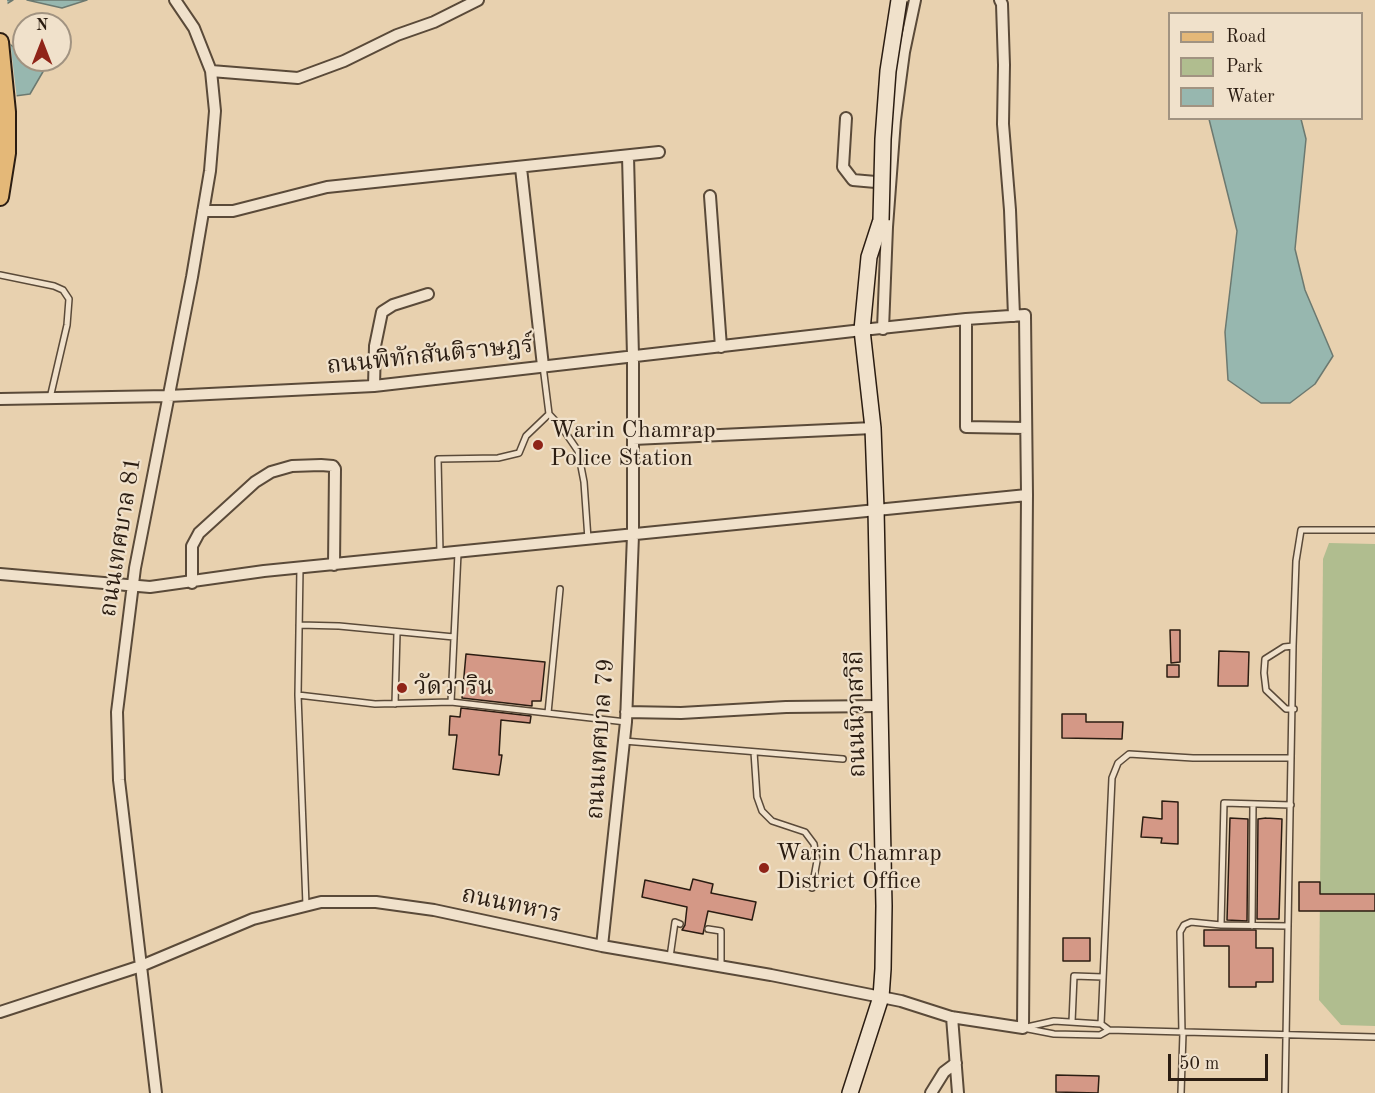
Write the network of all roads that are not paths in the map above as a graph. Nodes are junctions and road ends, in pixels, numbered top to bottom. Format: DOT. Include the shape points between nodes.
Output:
graph roads {
  1 [pos="175,0"];
  2 [pos="478,0"];
  3 [pos="899,0"];
  4 [pos="915,0"];
  5 [pos="1000,0"];
  6 [pos="0,42"];
  7 [pos="211,70"];
  8 [pos="846,118"];
  9 [pos="659,152"];
  10 [pos="628,156"];
  11 [pos="521,168"];
  12 [pos="890,183"];
  13 [pos="710,196"];
  14 [pos="0,197"];
  15 [pos="203,211"];
  16 [pos="0,275"];
  17 [pos="428,294"];
  18 [pos="1014,316"];
  19 [pos="966,319"];
  20 [pos="882,329"];
  21 [pos="862,330"];
  22 [pos="721,347"];
  23 [pos="633,356"];
  24 [pos="543,366"];
  25 [pos="374,386"];
  26 [pos="168,396"];
  27 [pos="0,399"];
  28 [pos="50,400"];
  29 [pos="549,414"];
  30 [pos="873,428"];
  31 [pos="1026,428"];
  32 [pos="633,439"];
  33 [pos="1027,495"];
  34 [pos="876,509"];
  35 [pos="1375,530"];
  36 [pos="633,535"];
  37 [pos="588,539"];
  38 [pos="458,553"];
  39 [pos="441,555"];
  40 [pos="334,565"];
  41 [pos="300,568"];
  42 [pos="0,574"];
  43 [pos="192,583"];
  44 [pos="133,586"];
  45 [pos="560,589"];
  46 [pos="299,625"];
  47 [pos="397,633"];
  48 [pos="454,637"];
  49 [pos="1293,646"];
  50 [pos="298,695"];
  51 [pos="452,702"];
  52 [pos="395,704"];
  53 [pos="879,706"];
  54 [pos="1294,709"];
  55 [pos="548,713"];
  56 [pos="626,717"];
  57 [pos="624,741"];
  58 [pos="754,752"];
  59 [pos="1292,758"];
  60 [pos="843,759"];
  61 [pos="1253,804"];
  62 [pos="1291,805"];
  63 [pos="812,888"];
  64 [pos="306,906"];
  65 [pos="680,924"];
  66 [pos="1221,925"];
  67 [pos="1252,926"];
  68 [pos="1288,926"];
  69 [pos="708,929"];
  70 [pos="602,946"];
  71 [pos="670,958"];
  72 [pos="141,966"];
  73 [pos="721,967"];
  74 [pos="1103,977"];
  75 [pos="881,997"];
  76 [pos="0,1012"];
  77 [pos="952,1017"];
  78 [pos="1072,1022"];
  79 [pos="1101,1023"];
  80 [pos="1023,1028"];
  81 [pos="1109,1030"];
  82 [pos="1182,1033"];
  83 [pos="1286,1036"];
  84 [pos="1375,1037"];
  85 [pos="956,1064"];
  86 [pos="156,1093"];
  87 [pos="850,1093"];
  88 [pos="931,1093"];
  89 [pos="958,1093"];
  90 [pos="1182,1093"];
  91 [pos="1285,1093"];
  1 -- 7 [label="street, ถนนเทศบาล 81" via="194,28"];
  2 -- 7 [label="street" via="298,78"];
  3 -- 21 [label="main road, ถนนนิวาสวิถี, bridge" via="888,71 881,220 869,257"];
  4 -- 12 [label="street" via="904,52"];
  5 -- 18 [label="street"];
  6 -- 14 [label="main road" via="7,112 7,153"];
  7 -- 15 [label="street, ถนนเทศบาล 81" via="215,111"];
  8 -- 12 [label="street" via="843,167 853,180"];
  9 -- 10 [label="street"];
  10 -- 11 [label="street"];
  10 -- 23 [label="street, ถนนเทศบาล 79"];
  11 -- 15 [label="street" via="327,187 233,211"];
  11 -- 24 [label="street"];
  12 -- 20 [label="street"];
  13 -- 22 [label="street"];
  15 -- 26 [label="street, ถนนเทศบาล 81"];
  16 -- 28 [label="lane" via="54,286 69,298"];
  17 -- 25 [label="street" via="382,312 375,346"];
  18 -- 19 [label="street, ถนนพิทักสันติราษฎร์"];
  18 -- 31 [label="street" via="1025,315"];
  19 -- 20 [label="street, ถนนพิทักสันติราษฎร์"];
  19 -- 31 [label="street" via="966,427"];
  20 -- 21 [label="street, ถนนพิทักสันติราษฎร์"];
  21 -- 22 [label="street, ถนนพิทักสันติราษฎร์"];
  21 -- 30 [label="main road, ถนนนิวาสวิถี"];
  22 -- 23 [label="street, ถนนพิทักสันติราษฎร์"];
  23 -- 24 [label="street, ถนนพิทักสันติราษฎร์"];
  23 -- 32 [label="street, ถนนเทศบาล 79"];
  24 -- 25 [label="street, ถนนพิทักสันติราษฎร์"];
  24 -- 29 [label="lane"];
  25 -- 26 [label="street, ถนนพิทักสันติราษฎร์"];
  26 -- 28 [label="street, ถนนพิทักสันติราษฎร์"];
  26 -- 44 [label="street, ถนนเทศบาล 81"];
  27 -- 28 [label="street, ถนนพิทักสันติราษฎร์"];
  29 -- 37 [label="lane" via="578,451"];
  29 -- 39 [label="lane" via="526,436 519,453 498,458 438,459"];
  30 -- 32 [label="street"];
  30 -- 34 [label="main road, ถนนนิวาสวิถี"];
  31 -- 33 [label="street"];
  32 -- 36 [label="street, ถนนเทศบาล 79"];
  33 -- 34 [label="street"];
  33 -- 80 [label="street"];
  34 -- 36 [label="street"];
  34 -- 53 [label="main road, ถนนนิวาสวิถี"];
  35 -- 49 [label="lane" via="1301,530"];
  36 -- 37 [label="street"];
  36 -- 56 [label="street, ถนนเทศบาล 79"];
  37 -- 38 [label="street"];
  38 -- 39 [label="street"];
  38 -- 48 [label="lane"];
  39 -- 40 [label="street"];
  40 -- 41 [label="street"];
  40 -- 43 [label="street" via="335,469 321,465 292,466 255,482 198,533 192,546"];
  41 -- 43 [label="street"];
  41 -- 46 [label="lane"];
  42 -- 44 [label="street"];
  43 -- 44 [label="street"];
  44 -- 72 [label="street, ถนนเทศบาล 81" via="117,712 119,780"];
  45 -- 55 [label="lane"];
  46 -- 47 [label="lane"];
  46 -- 50 [label="lane"];
  47 -- 48 [label="lane"];
  47 -- 52 [label="lane"];
  48 -- 51 [label="lane"];
  49 -- 54 [label="lane"];
  49 -- 54 [label="lane" via="1284,646 1265,659 1264,673 1266,690 1286,709"];
  50 -- 52 [label="lane"];
  50 -- 64 [label="lane"];
  51 -- 52 [label="lane"];
  51 -- 55 [label="lane"];
  53 -- 56 [label="street" via="786,707"];
  53 -- 75 [label="main road, ถนนนิวาสวิถี" via="884,906"];
  54 -- 59 [label="lane"];
  55 -- 56 [label="lane"];
  56 -- 57 [label="street, ถนนเทศบาล 79"];
  57 -- 58 [label="lane"];
  57 -- 70 [label="street, ถนนเทศบาล 79"];
  58 -- 60 [label="lane"];
  58 -- 63 [label="lane" via="757,797 762,811 772,821 806,832 814,844 817,861"];
  59 -- 62 [label="lane"];
  59 -- 74 [label="lane" via="1129,754 1118,764 1112,778"];
  61 -- 62 [label="lane"];
  61 -- 66 [label="lane" via="1224,803"];
  61 -- 67 [label="lane"];
  62 -- 68 [label="lane"];
  64 -- 70 [label="street, ถนนทหาร" via="321,902 376,902 422,908"];
  64 -- 72 [label="street, ถนนทหาร" via="253,920"];
  65 -- 71 [label="lane" via="675,922"];
  66 -- 67 [label="lane"];
  66 -- 82 [label="lane" via="1191,922 1180,932"];
  67 -- 68 [label="lane"];
  68 -- 83 [label="lane"];
  69 -- 73 [label="lane" via="721,931"];
  70 -- 71 [label="street, ถนนทหาร"];
  71 -- 73 [label="street, ถนนทหาร"];
  72 -- 76 [label="street, ถนนทหาร"];
  72 -- 86 [label="street, ถนนเทศบาล 81"];
  73 -- 75 [label="street, ถนนทหาร"];
  74 -- 78 [label="lane" via="1074,976"];
  74 -- 79 [label="lane"];
  75 -- 77 [label="street, ถนนทหาร"];
  75 -- 87 [label="main road, ถนนนิวาสวิถี"];
  77 -- 80 [label="street, ถนนทหาร"];
  77 -- 85 [label="street"];
  78 -- 79 [label="lane"];
  78 -- 80 [label="lane" via="1054,1021"];
  79 -- 81 [label="lane"];
  80 -- 81 [label="lane" via="1054,1034 1100,1035"];
  81 -- 82 [label="lane"];
  82 -- 83 [label="lane"];
  82 -- 90 [label="lane"];
  83 -- 84 [label="lane"];
  83 -- 91 [label="lane"];
  85 -- 88 [label="street" via="944,1072"];
  85 -- 89 [label="street"];
}
